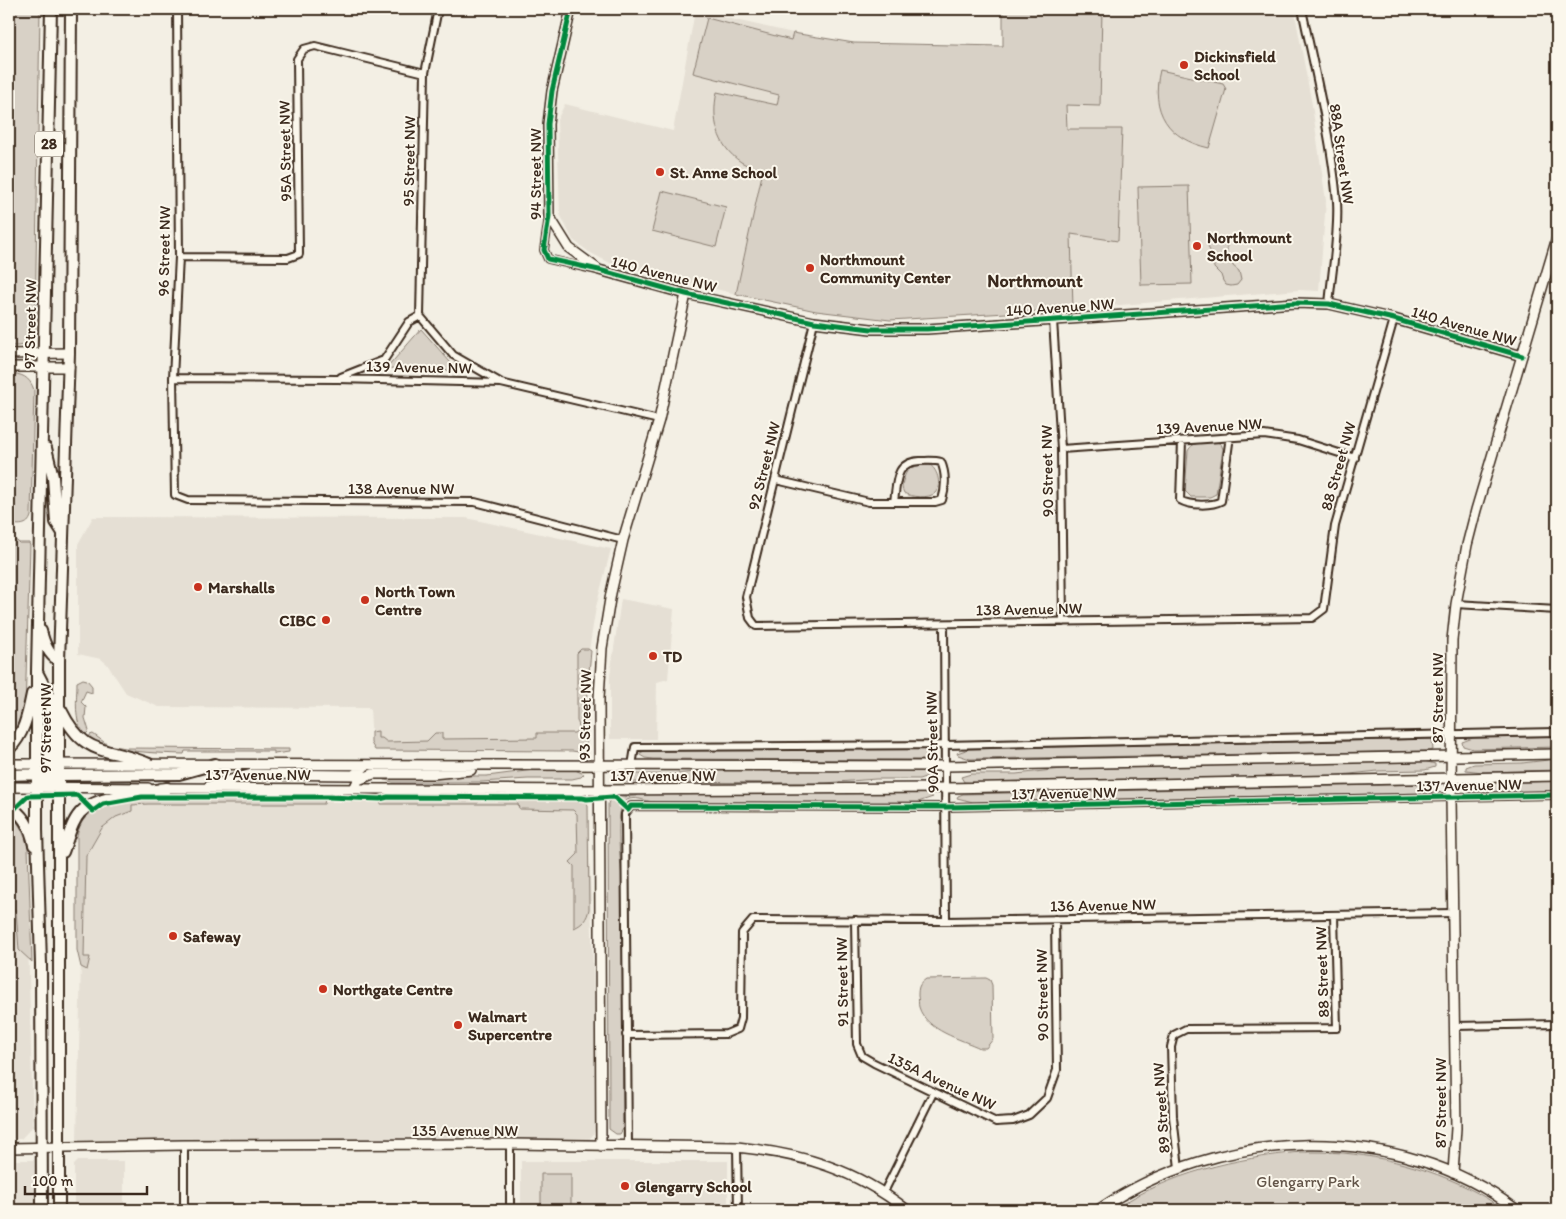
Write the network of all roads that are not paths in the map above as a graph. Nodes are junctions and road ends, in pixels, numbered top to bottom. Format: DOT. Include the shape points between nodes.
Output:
graph roads {
  1 [pos="51,9"];
  2 [pos="71,9"];
  3 [pos="178,9"];
  4 [pos="438,9"];
  5 [pos="571,9"];
  6 [pos="1302,9"];
  7 [pos="425,73"];
  8 [pos="549,216"];
  9 [pos="1557,238"];
  10 [pos="1555,251"];
  11 [pos="179,257"];
  12 [pos="599,270"];
  13 [pos="686,294"];
  14 [pos="1329,304"];
  15 [pos="420,316"];
  16 [pos="1394,319"];
  17 [pos="1053,320"];
  18 [pos="814,322"];
  19 [pos="44,353"];
  20 [pos="69,353"];
  21 [pos="9,354"];
  22 [pos="1522,356"];
  23 [pos="44,366"];
  24 [pos="9,367"];
  25 [pos="69,367"];
  26 [pos="173,378"];
  27 [pos="338,378"];
  28 [pos="502,383"];
  29 [pos="659,420"];
  30 [pos="42,435"];
  31 [pos="1230,436"];
  32 [pos="1182,440"];
  33 [pos="1061,448"];
  34 [pos="1355,458"];
  35 [pos="776,480"];
  36 [pos="174,494"];
  37 [pos="894,502"];
  38 [pos="63,533"];
  39 [pos="624,540"];
  40 [pos="1456,604"];
  41 [pos="1557,610"];
  42 [pos="38,615"];
  43 [pos="750,618"];
  44 [pos="1312,618"];
  45 [pos="1063,622"];
  46 [pos="944,624"];
  47 [pos="59,661"];
  48 [pos="37,671"];
  49 [pos="60,706"];
  50 [pos="1557,732"];
  51 [pos="1452,734"];
  52 [pos="945,745"];
  53 [pos="9,749"];
  54 [pos="1557,754"];
  55 [pos="1452,756"];
  56 [pos="9,764"];
  57 [pos="149,764"];
  58 [pos="215,764"];
  59 [pos="366,765"];
  60 [pos="513,765"];
  61 [pos="599,765"];
  62 [pos="632,766"];
  63 [pos="946,766"];
  64 [pos="37,769"];
  65 [pos="55,770"];
  66 [pos="9,775"];
  67 [pos="1557,776"];
  68 [pos="1452,778"];
  69 [pos="37,786"];
  70 [pos="9,787"];
  71 [pos="60,787"];
  72 [pos="166,788"];
  73 [pos="201,788"];
  74 [pos="946,788"];
  75 [pos="354,789"];
  76 [pos="600,790"];
  77 [pos="1557,795"];
  78 [pos="1452,798"];
  79 [pos="9,806"];
  80 [pos="946,807"];
  81 [pos="60,860"];
  82 [pos="38,863"];
  83 [pos="1453,913"];
  84 [pos="1334,916"];
  85 [pos="1055,919"];
  86 [pos="855,920"];
  87 [pos="946,921"];
  88 [pos="1557,1024"];
  89 [pos="1455,1026"];
  90 [pos="626,1035"];
  91 [pos="857,1044"];
  92 [pos="1170,1047"];
  93 [pos="1057,1070"];
  94 [pos="933,1093"];
  95 [pos="510,1144"];
  96 [pos="184,1145"];
  97 [pos="602,1146"];
  98 [pos="628,1146"];
  99 [pos="737,1147"];
  100 [pos="9,1148"];
  101 [pos="42,1148"];
  102 [pos="60,1148"];
  103 [pos="1180,1168"];
  104 [pos="1452,1173"];
  105 [pos="884,1192"];
  106 [pos="61,1209"];
  107 [pos="42,1210"];
  108 [pos="184,1210"];
  109 [pos="510,1210"];
  110 [pos="738,1210"];
  111 [pos="908,1210"];
  112 [pos="1098,1210"];
  113 [pos="1518,1210"];
  1 -- 19 [label="main road, 97 Street NW / 28"];
  2 -- 20 [label="main road, 97 Street NW / 28"];
  3 -- 11 [label="street, 96 Street NW"];
  4 -- 7 [label="street, 95 Street NW"];
  5 -- 8 [label="street, 94 Street NW" via="552,91 548,124"];
  6 -- 14 [label="street, 88A Street NW" via="1329,139 1337,202"];
  7 -- 11 [label="street, 95A Street NW" via="315,46 304,49 297,59 299,254 288,258"];
  7 -- 15 [label="street, 95 Street NW"];
  8 -- 12 [label="street, 94 Street NW" via="568,248"];
  8 -- 12 [label="street, 94 Street NW" via="544,250 548,259"];
  9 -- 10 [label="street, 87 Street NW"];
  10 -- 22 [label="street, 87 Street NW"];
  11 -- 26 [label="street, 96 Street NW"];
  12 -- 13 [label="street, 140 Avenue NW"];
  13 -- 18 [label="street, 140 Avenue NW"];
  13 -- 29 [label="street, 93 Street NW"];
  14 -- 16 [label="street, 140 Avenue NW"];
  14 -- 17 [label="street, 140 Avenue NW" via="1295,303"];
  15 -- 27 [label="street" via="409,322 384,360"];
  15 -- 28 [label="street" via="453,355"];
  16 -- 22 [label="street, 140 Avenue NW"];
  16 -- 34 [label="street, 88 Street NW"];
  17 -- 18 [label="street, 140 Avenue NW" via="927,329 871,329"];
  17 -- 33 [label="street, 90 Street NW"];
  18 -- 35 [label="street, 92 Street NW"];
  19 -- 20 [label="street"];
  19 -- 21 [label="street"];
  19 -- 23 [label="main road, 97 Street NW"];
  20 -- 25 [label="main road, 97 Street NW"];
  22 -- 40 [label="street, 87 Street NW" via="1476,510"];
  23 -- 24 [label="street"];
  23 -- 25 [label="street"];
  23 -- 30 [label="main road, 97 Street NW"];
  25 -- 38 [label="main road, 97 Street NW"];
  26 -- 27 [label="street, 139 Avenue NW"];
  26 -- 36 [label="street, 96 Street NW"];
  27 -- 28 [label="street, 139 Avenue NW"];
  28 -- 29 [label="street, 139 Avenue NW"];
  29 -- 39 [label="street, 93 Street NW"];
  30 -- 38 [label="main road" via="53,478 56,522"];
  30 -- 42 [label="main road, 97 Street NW"];
  31 -- 32 [label="street, 139 Avenue NW"];
  31 -- 32 [label="street" via="1222,501 1216,504 1180,500"];
  31 -- 34 [label="street, 139 Avenue NW" via="1264,435 1298,440"];
  32 -- 33 [label="street, 139 Avenue NW"];
  33 -- 45 [label="street, 90 Street NW"];
  34 -- 44 [label="street, 88 Street NW" via="1335,526 1324,609"];
  35 -- 37 [label="street" via="869,502"];
  35 -- 43 [label="street, 92 Street NW" via="746,597"];
  36 -- 39 [label="street, 138 Avenue NW" via="188,500 475,502"];
  37 -- 37 [label="street" via="942,500 944,469 940,462 912,461 904,464 899,472"];
  38 -- 47 [label="main road, 97 Street NW"];
  39 -- 61 [label="street, 93 Street NW" via="602,648"];
  40 -- 41 [label="street"];
  40 -- 51 [label="street, 87 Street NW" via="1452,640"];
  42 -- 47 [label="main road" via="45,646"];
  42 -- 48 [label="main road, 97 Street NW"];
  43 -- 46 [label="street, 138 Avenue NW" via="756,626"];
  44 -- 45 [label="street, 138 Avenue NW"];
  45 -- 46 [label="street, 138 Avenue NW"];
  46 -- 52 [label="street, 90A Street NW"];
  47 -- 49 [label="main road, 97 Street NW"];
  48 -- 53 [label="main road" via="29,712 17,740"];
  48 -- 64 [label="main road, 97 Street NW"];
  48 -- 65 [label="main road" via="50,697"];
  49 -- 57 [label="main road" via="69,726 86,743"];
  49 -- 65 [label="main road, 97 Street NW"];
  50 -- 51 [label="street, 137 Avenue NW"];
  51 -- 52 [label="street, 137 Avenue NW"];
  51 -- 55 [label="street, 87 Street NW"];
  52 -- 62 [label="street, 137 Avenue NW" via="635,748"];
  52 -- 63 [label="street, 90A Street NW"];
  54 -- 55 [label="street, 137 Avenue NW"];
  55 -- 63 [label="street, 137 Avenue NW"];
  55 -- 68 [label="street, 87 Street NW"];
  56 -- 64 [label="street"];
  57 -- 58 [label="street, 137 Avenue NW"];
  57 -- 65 [label="street, 137 Avenue NW"];
  58 -- 59 [label="street, 137 Avenue NW"];
  58 -- 65 [label="main road" via="179,774"];
  59 -- 60 [label="street, 137 Avenue NW"];
  59 -- 73 [label="street" via="353,775 252,774"];
  60 -- 61 [label="street, 137 Avenue NW"];
  60 -- 75 [label="street" via="433,774 373,774 358,780"];
  61 -- 62 [label="street, 137 Avenue NW"];
  61 -- 76 [label="street, 93 Street NW"];
  62 -- 63 [label="street, 137 Avenue NW"];
  63 -- 74 [label="street, 90A Street NW"];
  64 -- 65 [label="main road"];
  64 -- 66 [label="main road"];
  64 -- 69 [label="main road, 97 Street NW"];
  65 -- 69 [label="main road"];
  65 -- 71 [label="main road, 97 Street NW"];
  67 -- 68 [label="street, 137 Avenue NW"];
  68 -- 74 [label="street, 137 Avenue NW"];
  68 -- 78 [label="street, 87 Street NW"];
  69 -- 70 [label="street, 137 Avenue NW"];
  69 -- 71 [label="street, 137 Avenue NW"];
  69 -- 82 [label="main road, 97 Street NW"];
  71 -- 72 [label="street, 137 Avenue NW"];
  71 -- 81 [label="main road, 97 Street NW"];
  72 -- 73 [label="street, 137 Avenue NW"];
  72 -- 81 [label="main road" via="127,794 88,806 71,829"];
  73 -- 75 [label="street, 137 Avenue NW"];
  74 -- 76 [label="street, 137 Avenue NW"];
  74 -- 80 [label="street, 90A Street NW"];
  75 -- 76 [label="street, 137 Avenue NW"];
  76 -- 97 [label="street, 93 Street NW"];
  77 -- 78 [label="street, 137 Avenue NW"];
  78 -- 80 [label="street, 137 Avenue NW"];
  78 -- 83 [label="street, 87 Street NW"];
  79 -- 82 [label="main road" via="24,819"];
  80 -- 87 [label="street, 90A Street NW"];
  80 -- 90 [label="street, 137 Avenue NW" via="631,806 625,814"];
  81 -- 102 [label="main road, 97 Street NW"];
  82 -- 101 [label="main road, 97 Street NW"];
  83 -- 84 [label="street, 136 Avenue NW"];
  83 -- 89 [label="street, 87 Street NW"];
  84 -- 85 [label="street, 136 Avenue NW"];
  84 -- 92 [label="street, 88 Street NW" via="1337,1028 1186,1029 1174,1035"];
  85 -- 87 [label="street, 136 Avenue NW"];
  85 -- 93 [label="street, 90 Street NW"];
  86 -- 87 [label="street, 136 Avenue NW"];
  86 -- 90 [label="street, 136 Avenue NW" via="753,920 742,933 741,1018 738,1029 726,1034"];
  86 -- 91 [label="street, 91 Street NW"];
  88 -- 89 [label="street"];
  89 -- 104 [label="street, 87 Street NW" via="1456,1128"];
  90 -- 98 [label="street"];
  91 -- 94 [label="street, 135A Avenue NW" via="862,1056 874,1064"];
  92 -- 103 [label="street, 89 Street NW" via="1173,1117"];
  93 -- 94 [label="street, 135A Avenue NW" via="1048,1098 1029,1115 1013,1121 996,1122"];
  94 -- 105 [label="street"];
  95 -- 96 [label="street, 135 Avenue NW"];
  95 -- 97 [label="street, 135 Avenue NW"];
  95 -- 109 [label="street"];
  96 -- 102 [label="street, 135 Avenue NW"];
  96 -- 108 [label="street"];
  97 -- 98 [label="street, 135 Avenue NW"];
  98 -- 99 [label="street, 135 Avenue NW"];
  99 -- 105 [label="street, 135 Avenue NW" via="816,1162 852,1175"];
  99 -- 110 [label="street"];
  100 -- 101 [label="street, 135 Avenue NW"];
  101 -- 102 [label="street, 135 Avenue NW"];
  101 -- 107 [label="main road, 97 Street NW"];
  102 -- 106 [label="main road, 97 Street NW"];
  103 -- 104 [label="street" via="1214,1157 1257,1149 1325,1145 1400,1155"];
  103 -- 112 [label="street"];
  104 -- 113 [label="street"];
  105 -- 111 [label="street, 135 Avenue NW"];
}
